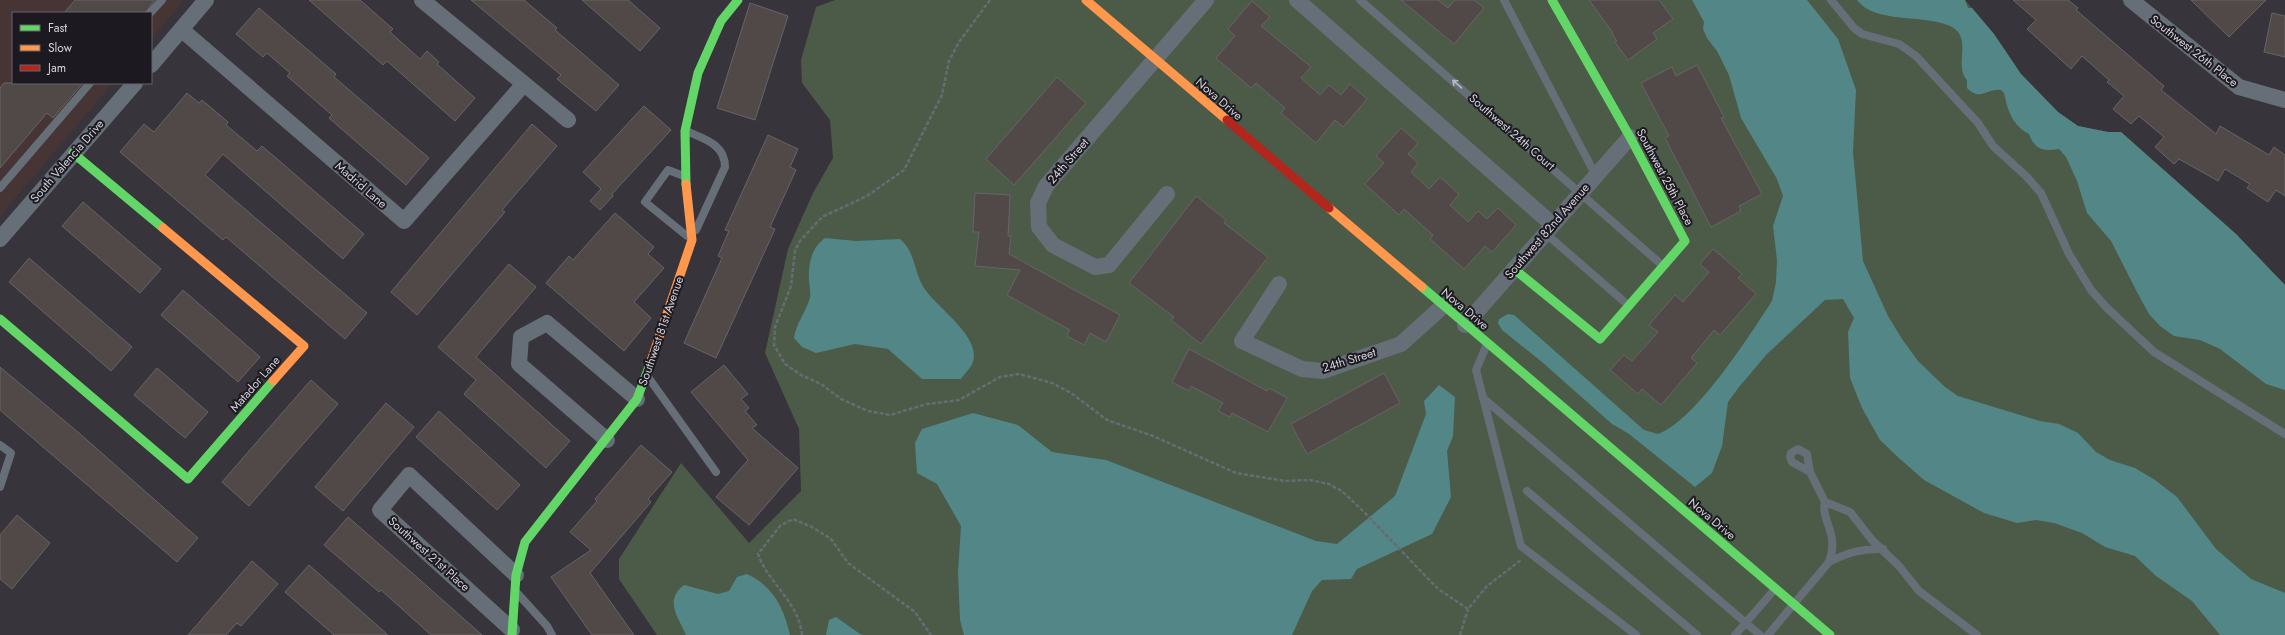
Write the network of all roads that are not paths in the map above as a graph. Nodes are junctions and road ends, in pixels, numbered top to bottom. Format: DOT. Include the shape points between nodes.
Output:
graph roads {
  1 [pos="162,0"];
  2 [pos="206,0"];
  3 [pos="422,0"];
  4 [pos="738,0"];
  5 [pos="1086,0"];
  6 [pos="1206,0"];
  7 [pos="1297,0"];
  8 [pos="1360,0"];
  9 [pos="1504,0"];
  10 [pos="1552,0"];
  11 [pos="1831,0"];
  12 [pos="2141,3"];
  13 [pos="151,12"];
  14 [pos="182,30"];
  15 [pos="1155,60"];
  16 [pos="152,64"];
  17 [pos="89,84"];
  18 [pos="134,84"];
  19 [pos="523,85"];
  20 [pos="2285,100"];
  21 [pos="568,120"];
  22 [pos="685,131"];
  23 [pos="1630,138"];
  24 [pos="73,153"];
  25 [pos="1596,176"];
  26 [pos="686,177"];
  27 [pos="0,188"];
  28 [pos="1581,192"];
  29 [pos="1167,194"];
  30 [pos="1549,229"];
  31 [pos="0,239"];
  32 [pos="692,240"];
  33 [pos="1663,266"];
  34 [pos="1514,269"];
  35 [pos="1280,284"];
  36 [pos="1443,306"];
  37 [pos="1629,306"];
  38 [pos="0,319"];
  39 [pos="1465,325"];
  40 [pos="1487,344"];
  41 [pos="646,374"];
  42 [pos="1483,398"];
  43 [pos="637,399"];
  44 [pos="2285,434"];
  45 [pos="607,440"];
  46 [pos="0,445"];
  47 [pos="716,472"];
  48 [pos="1810,472"];
  49 [pos="0,487"];
  50 [pos="1527,491"];
  51 [pos="1825,502"];
  52 [pos="1883,549"];
  53 [pos="1829,562"];
  54 [pos="516,575"];
  55 [pos="1775,588"];
  56 [pos="516,591"];
  57 [pos="1793,603"];
  58 [pos="1746,623"];
  59 [pos="512,633"];
  60 [pos="552,635"];
  61 [pos="1636,635"];
  62 [pos="1697,635"];
  63 [pos="1735,635"];
  64 [pos="1760,635"];
  65 [pos="1768,635"];
  66 [pos="1830,635"];
  67 [pos="1977,635"];
  1 -- 13 [label="lane"];
  2 -- 14 [label="street"];
  3 -- 19 [label="street"];
  4 -- 22 [label="street, Southwest 81st Avenue" via="721,21 698,73"];
  5 -- 15 [label="street, Nova Drive"];
  6 -- 15 [label="street"];
  7 -- 30 [label="street"];
  28 -- 8 [label="lane, Southwest 24th Court, one-way"];
  9 -- 25 [label="lane"];
  10 -- 23 [label="street, Southwest 25th Place"];
  11 -- 44 [label="lane" via="1862,34 1899,44 1916,56 1978,124 1993,146 2026,176 2041,193 2069,254 2091,290 2106,307 2154,352"];
  12 -- 20 [label="street, Southwest 26th Place" via="2239,87"];
  14 -- 16 [label="street"];
  14 -- 19 [label="street, Madrid Lane" via="404,221"];
  15 -- 29 [label="street, 24th Street" via="1046,186 1038,203 1039,227 1053,245 1095,267 1109,265"];
  15 -- 36 [label="street, Nova Drive"];
  17 -- 27 [label="lane"];
  18 -- 24 [label="street, South Valencia Drive"];
  19 -- 21 [label="street"];
  22 -- 26 [label="street, Southwest 81st Avenue"];
  22 -- 32 [label="lane" via="713,143 725,158 725,167"];
  23 -- 25 [label="street, Southwest 82nd Avenue"];
  23 -- 33 [label="street, Southwest 25th Place" via="1685,241"];
  24 -- 31 [label="street, South Valencia Drive"];
  24 -- 38 [label="street, Matador Lane" via="304,346 188,479"];
  25 -- 28 [label="street, Southwest 82nd Avenue"];
  26 -- 32 [label="street, Southwest 81st Avenue"];
  26 -- 32 [label="lane" via="668,170 645,202"];
  28 -- 30 [label="street, Southwest 82nd Avenue"];
  28 -- 33 [label="lane, Southwest 24th Court"];
  30 -- 34 [label="street, Southwest 82nd Avenue"];
  30 -- 37 [label="lane"];
  32 -- 41 [label="street, Southwest 81st Avenue"];
  33 -- 37 [label="street, Southwest 25th Place"];
  34 -- 37 [label="street, Southwest 25th Place" via="1600,339"];
  34 -- 39 [label="street, Southwest 82nd Avenue"];
  35 -- 36 [label="street, 24th Street" via="1242,341 1302,369 1323,370 1401,344"];
  36 -- 39 [label="street, Nova Drive"];
  39 -- 40 [label="street, Nova Drive"];
  40 -- 42 [label="lane" via="1476,370"];
  40 -- 55 [label="street, Nova Drive"];
  41 -- 43 [label="street, Southwest 81st Avenue"];
  41 -- 47 [label="lane"];
  42 -- 58 [label="lane"];
  42 -- 61 [label="lane" via="1521,546"];
  43 -- 45 [label="street, Southwest 81st Avenue"];
  43 -- 45 [label="street" via="547,323 520,337 519,364"];
  45 -- 54 [label="street, Southwest 81st Avenue" via="525,542"];
  46 -- 49 [label="lane" via="11,453"];
  48 -- 51 [label="lane"];
  50 -- 62 [label="lane"];
  51 -- 52 [label="lane" via="1850,512 1872,540"];
  51 -- 53 [label="lane" via="1823,508 1833,543"];
  52 -- 53 [label="lane" via="1868,548 1854,551"];
  52 -- 67 [label="lane" via="1919,591"];
  53 -- 57 [label="lane"];
  54 -- 56 [label="street, Southwest 81st Avenue"];
  54 -- 59 [label="street, Southwest 21st Place" via="409,475 380,510"];
  55 -- 57 [label="street, Nova Drive"];
  55 -- 58 [label="lane"];
  56 -- 59 [label="street, Southwest 81st Avenue"];
  56 -- 60 [label="lane"];
  57 -- 65 [label="lane"];
  57 -- 66 [label="street, Nova Drive"];
  58 -- 63 [label="lane"];
  58 -- 64 [label="lane"];
}
